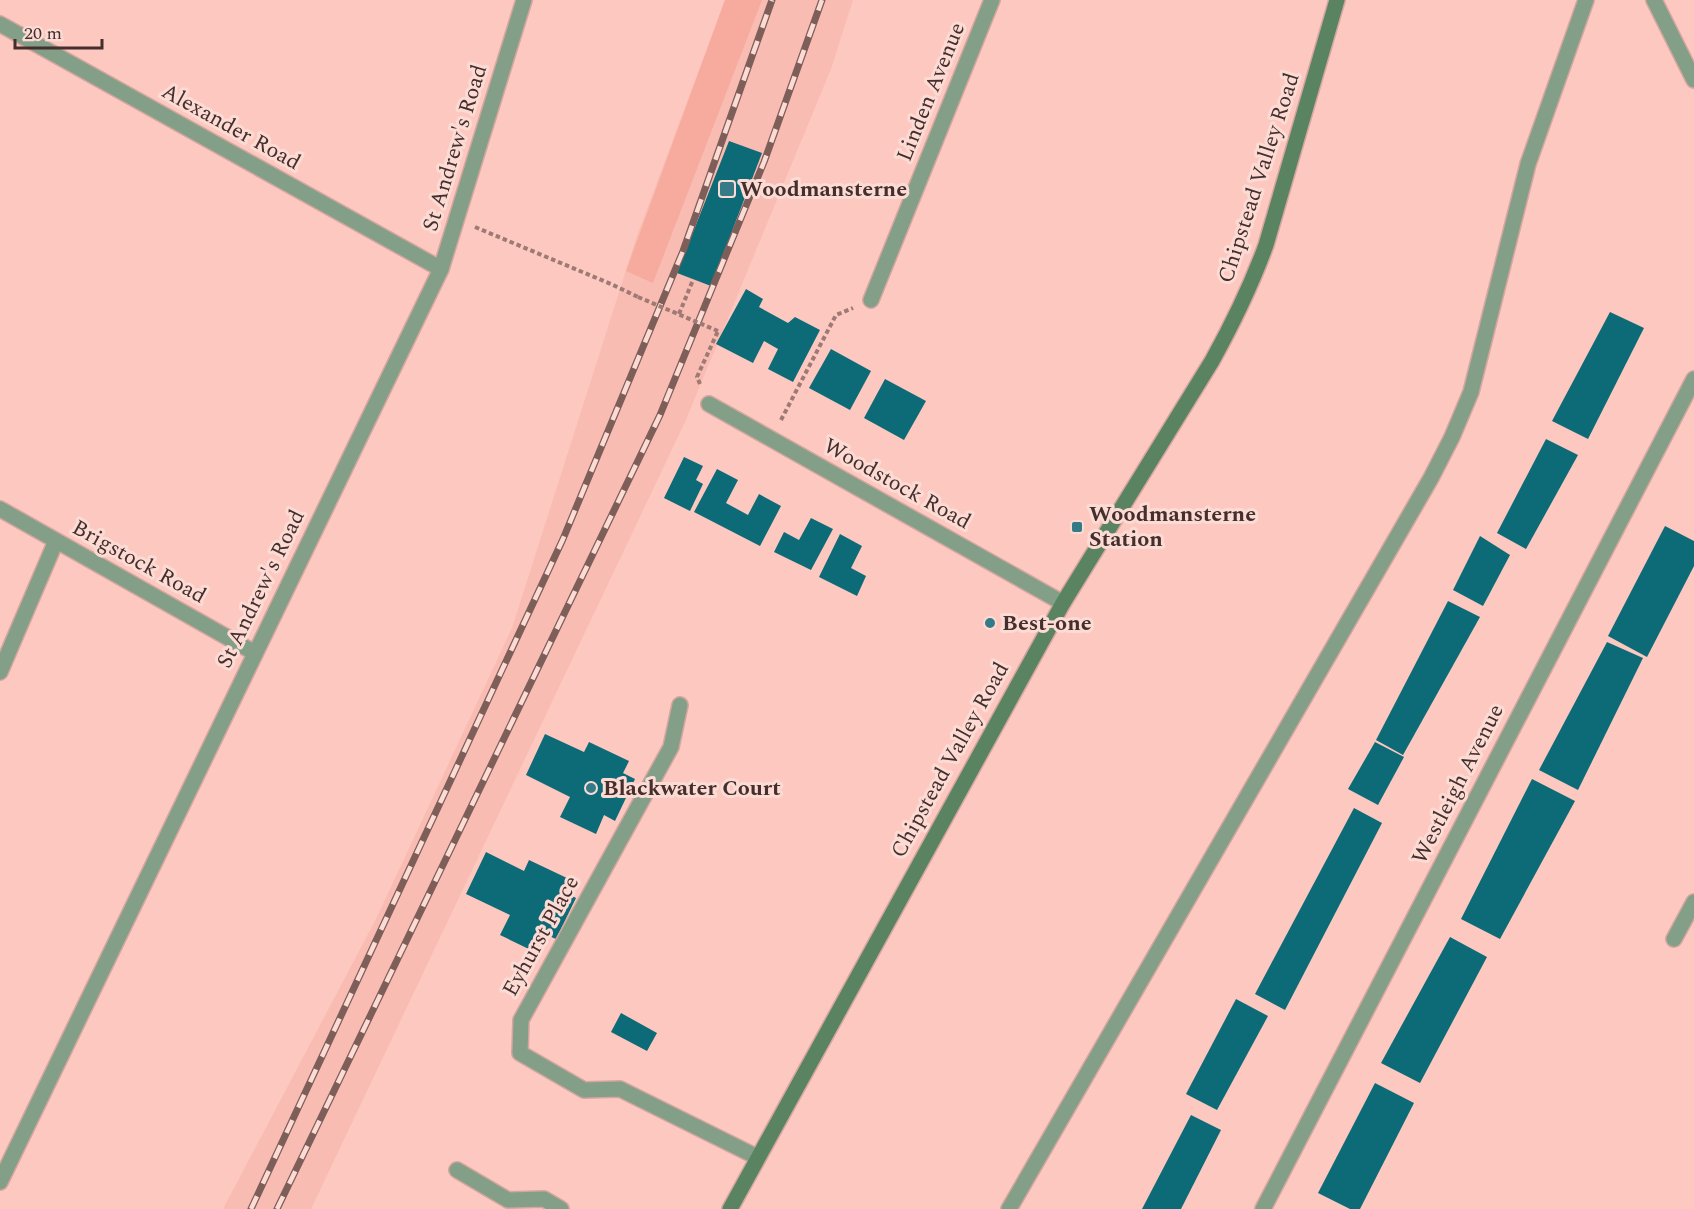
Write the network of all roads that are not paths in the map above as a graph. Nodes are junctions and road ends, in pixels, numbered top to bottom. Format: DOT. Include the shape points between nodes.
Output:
graph roads {
  1 [pos="524,0"];
  2 [pos="992,0"];
  3 [pos="1337,0"];
  4 [pos="1586,0"];
  5 [pos="1654,0"];
  6 [pos="0,24"];
  7 [pos="1694,80"];
  8 [pos="441,269"];
  9 [pos="871,300"];
  10 [pos="1694,379"];
  11 [pos="709,404"];
  12 [pos="0,509"];
  13 [pos="56,541"];
  14 [pos="1063,603"];
  15 [pos="255,653"];
  16 [pos="0,672"];
  17 [pos="681,705"];
  18 [pos="1694,902"];
  19 [pos="1674,939"];
  20 [pos="757,1157"];
  21 [pos="457,1170"];
  22 [pos="0,1182"];
  23 [pos="561,1209"];
  24 [pos="730,1209"];
  25 [pos="1009,1209"];
  26 [pos="1263,1209"];
  1 -- 8 [label="street, St Andrew's Road"];
  2 -- 9 [label="street, Linden Avenue"];
  3 -- 14 [label="main road, Chipstead Valley Road" via="1252,284 1212,361"];
  4 -- 25 [label="street" via="1528,164 1471,392 1452,437"];
  5 -- 7 [label="street"];
  6 -- 8 [label="street, Alexander Road"];
  8 -- 15 [label="street, St Andrew's Road"];
  10 -- 26 [label="street, Westleigh Avenue"];
  11 -- 14 [label="street, Woodstock Road"];
  12 -- 13 [label="street, Brigstock Road"];
  13 -- 15 [label="street, Brigstock Road"];
  13 -- 16 [label="street"];
  14 -- 20 [label="main road, Chipstead Valley Road"];
  15 -- 22 [label="street, St Andrew's Road"];
  17 -- 20 [label="street, Eyhurst Place" via="671,747 520,1020 520,1053 584,1090 620,1089"];
  18 -- 19 [label="street"];
  20 -- 24 [label="main road, Chipstead Valley Road"];
  21 -- 23 [label="street" via="508,1200 544,1199"];
}
